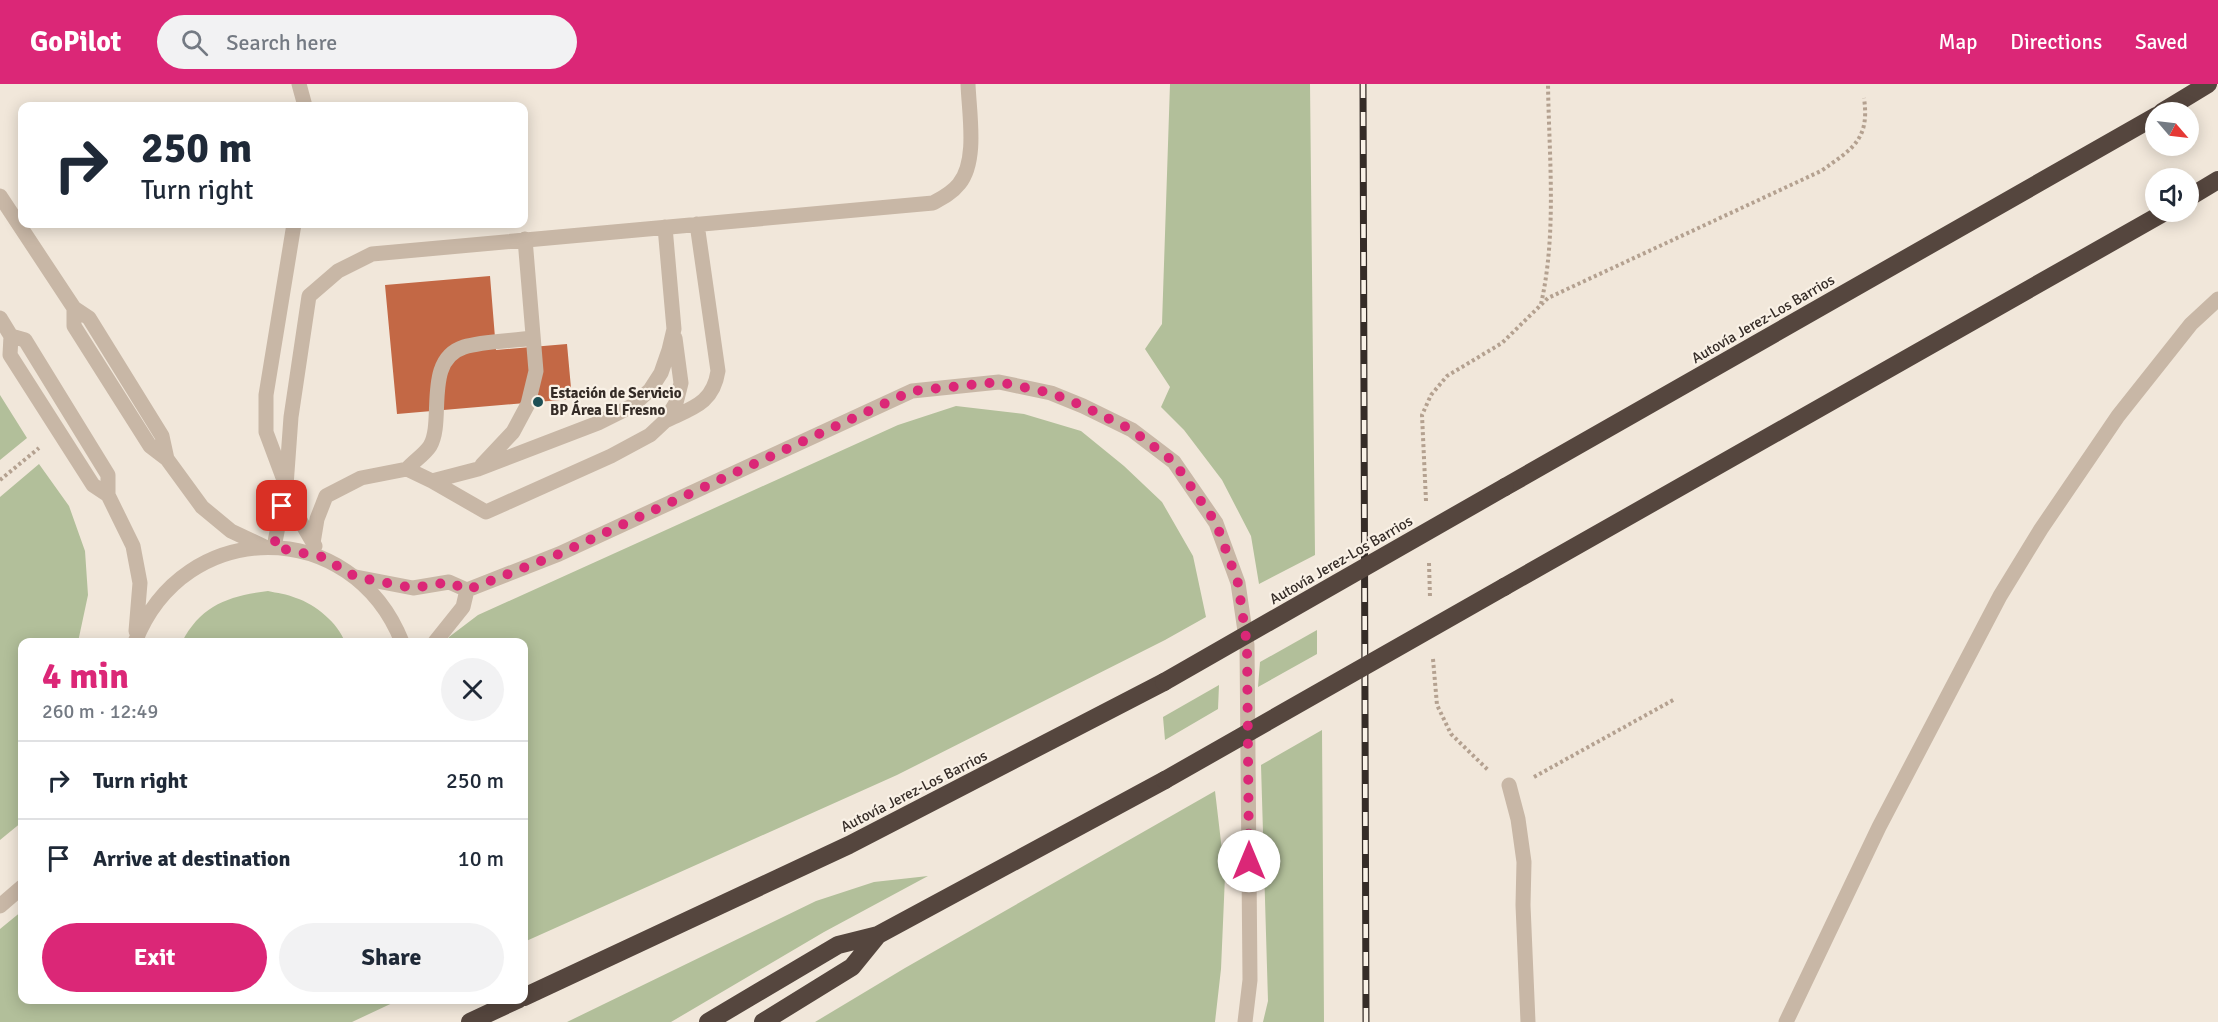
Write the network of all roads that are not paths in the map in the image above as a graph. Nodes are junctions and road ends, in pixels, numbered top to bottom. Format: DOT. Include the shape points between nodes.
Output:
graph roads {
  1 [pos="299,84"];
  2 [pos="968,84"];
  3 [pos="2208,84"];
  4 [pos="304,102"];
  5 [pos="2178,102"];
  6 [pos="2145,122"];
  7 [pos="2218,180"];
  8 [pos="2199,191"];
  9 [pos="0,196"];
  10 [pos="2147,222"];
  11 [pos="18,223"];
  12 [pos="697,224"];
  13 [pos="665,227"];
  14 [pos="21,228"];
  15 [pos="293,228"];
  16 [pos="525,239"];
  17 [pos="2218,299"];
  18 [pos="0,318"];
  19 [pos="674,329"];
  20 [pos="533,338"];
  21 [pos="665,421"];
  22 [pos="406,469"];
  23 [pos="478,469"];
  24 [pos="432,481"];
  25 [pos="286,486"];
  26 [pos="270,547"];
  27 [pos="317,550"];
  28 [pos="356,577"];
  29 [pos="467,590"];
  30 [pos="135,638"];
  31 [pos="136,638"];
  32 [pos="400,638"];
  33 [pos="438,638"];
  34 [pos="1509,785"];
  35 [pos="18,890"];
  36 [pos="0,906"];
  37 [pos="878,935"];
  38 [pos="528,995"];
  39 [pos="508,1004"];
  40 [pos="470,1022"];
  41 [pos="708,1022"];
  42 [pos="763,1022"];
  43 [pos="1245,1022"];
  44 [pos="1528,1022"];
  45 [pos="1786,1022"];
  1 -- 4 [label="street"];
  2 -- 12 [label="street" via="967,169 959,184 933,203"];
  3 -- 5 [label="highway"];
  6 -- 38 [label="highway, Autovía Jerez-Los Barrios, bridge" via="1164,682 849,845"];
  7 -- 8 [label="highway"];
  9 -- 11 [label="street"];
  10 -- 37 [label="highway, bridge" via="1165,780"];
  12 -- 13 [label="street"];
  12 -- 21 [label="street" via="718,371 712,393 704,402"];
  13 -- 16 [label="street"];
  13 -- 19 [label="street"];
  14 -- 26 [label="street" via="74,308 89,318 162,436 167,459 202,507 231,531"];
  15 -- 25 [label="street" via="266,394 266,432"];
  16 -- 20 [label="street"];
  16 -- 25 [label="street" via="372,254 338,271 309,296 291,417"];
  17 -- 45 [label="street" via="2191,324 2118,416 2000,596 1879,827"];
  18 -- 30 [label="street" via="11,336 26,340 108,475 108,495 133,546 140,583"];
  19 -- 21 [label="street" via="681,383 676,403"];
  19 -- 23 [label="street" via="661,373 632,406"];
  20 -- 22 [label="street" via="464,347 453,354 440,375 430,446"];
  20 -- 23 [label="street" via="536,371 528,404 513,432"];
  21 -- 24 [label="street" via="650,435 612,456 486,512"];
  22 -- 24 [label="street"];
  22 -- 27 [label="street" via="361,478 326,496 317,519"];
  23 -- 24 [label="street"];
  25 -- 26 [label="street"];
  25 -- 27 [label="street"];
  26 -- 27 [label="street"];
  26 -- 31 [label="street" via="216,557 190,571 167,590 148,614"];
  27 -- 28 [label="street"];
  28 -- 29 [label="street" via="413,588 449,582"];
  28 -- 32 [label="street" via="378,598"];
  29 -- 33 [label="street" via="463,607"];
  29 -- 43 [label="street" via="559,554 912,391 999,382 1051,393 1132,430 1174,462 1216,523 1238,583 1247,645 1250,980"];
  34 -- 44 [label="street" via="1524,862 1522,905"];
  35 -- 36 [label="street"];
  37 -- 41 [label="highway" via="838,945"];
  37 -- 42 [label="highway" via="852,967"];
  39 -- 40 [label="highway"];
}
